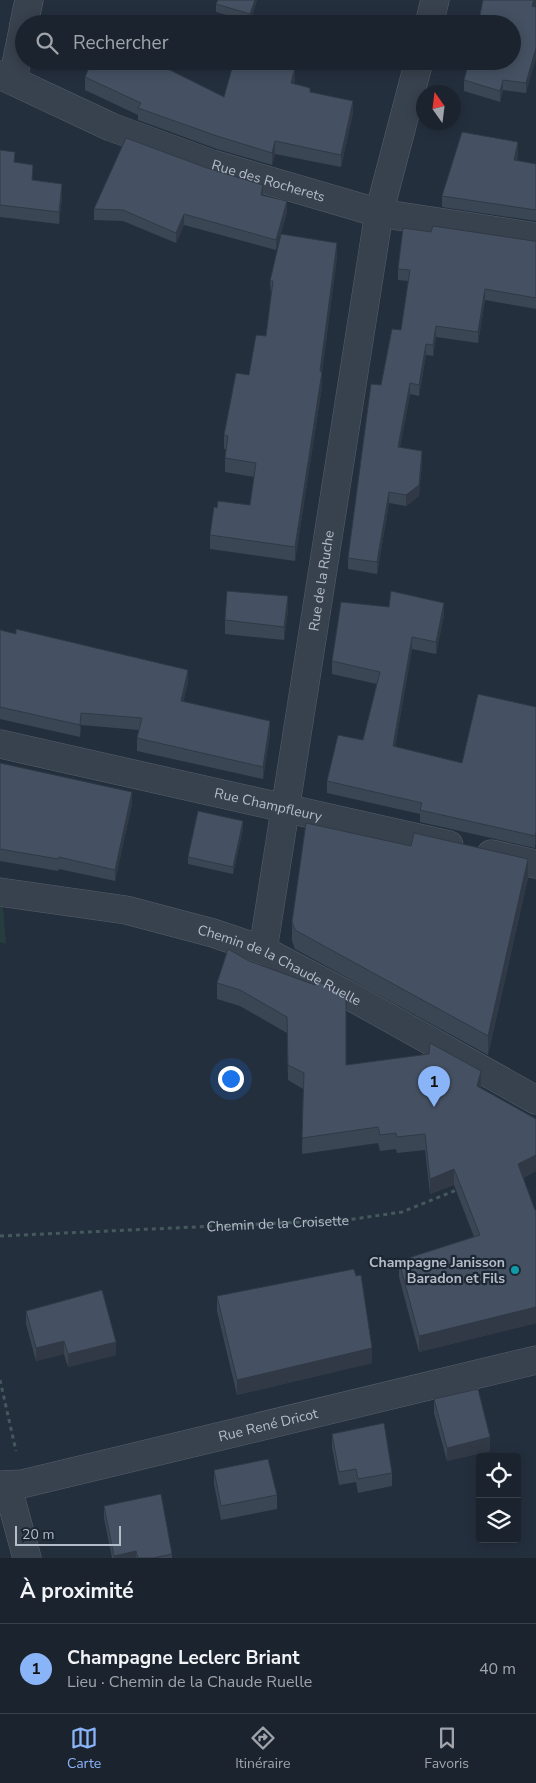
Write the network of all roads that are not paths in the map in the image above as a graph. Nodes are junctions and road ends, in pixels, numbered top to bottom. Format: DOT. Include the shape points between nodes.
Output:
graph roads {
  1 [pos="29,0"];
  2 [pos="435,0"];
  3 [pos="26,15"];
  4 [pos="431,15"];
  5 [pos="15,50"];
  6 [pos="417,70"];
  7 [pos="6,77"];
  8 [pos="379,213"];
  9 [pos="536,237"];
  10 [pos="0,744"];
  11 [pos="286,808"];
  12 [pos="536,864"];
  13 [pos="0,892"];
  14 [pos="263,950"];
  15 [pos="536,1100"];
  16 [pos="536,1360"];
  17 [pos="9,1484"];
  18 [pos="27,1558"];
  1 -- 3 [label="street"];
  2 -- 4 [label="street"];
  5 -- 7 [label="street"];
  6 -- 8 [label="street, Rue de la Ruche"];
  7 -- 8 [label="street, Rue des Rocherets" via="120,130 212,164"];
  8 -- 9 [label="street, Rue des Rocherets"];
  8 -- 11 [label="street, Rue de la Ruche"];
  10 -- 11 [label="street, Rue Champfleury"];
  11 -- 12 [label="street, Rue Champfleury"];
  11 -- 14 [label="street, Rue de la Ruche"];
  13 -- 14 [label="street, Chemin de la Chaude Ruelle" via="126,910"];
  14 -- 15 [label="street, Chemin de la Chaude Ruelle"];
  16 -- 17 [label="street, Rue René Dricot"];
  17 -- 18 [label="street"];
}
